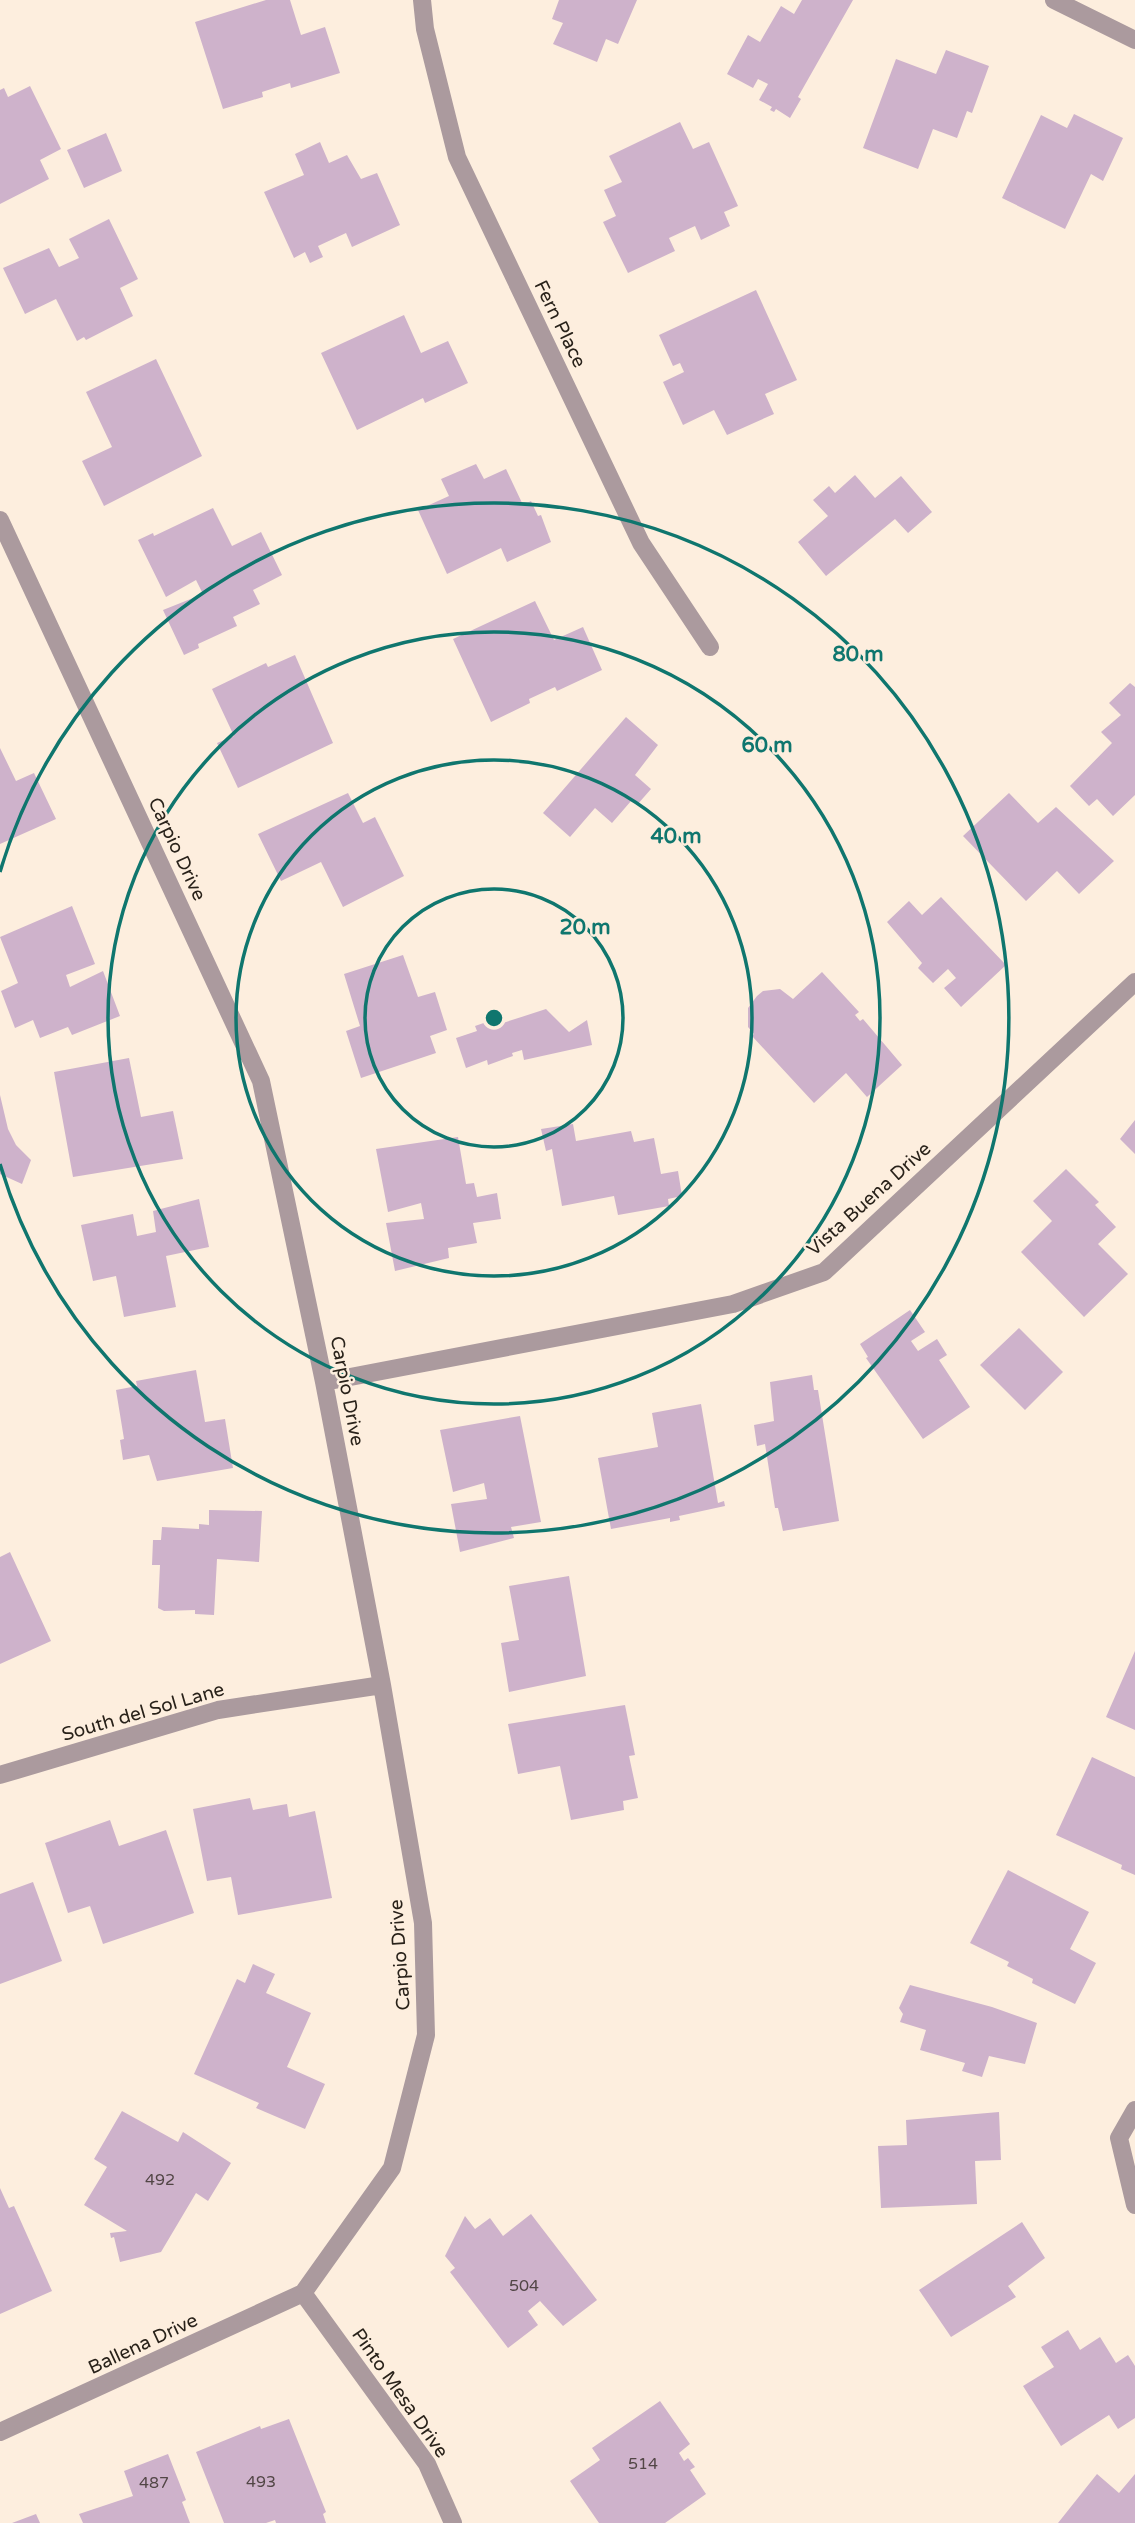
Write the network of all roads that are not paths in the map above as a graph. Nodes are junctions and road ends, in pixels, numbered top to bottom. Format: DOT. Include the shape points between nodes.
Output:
graph roads {
  1 [pos="422,0"];
  2 [pos="1054,0"];
  3 [pos="1135,40"];
  4 [pos="0,520"];
  5 [pos="710,647"];
  6 [pos="1135,982"];
  7 [pos="324,1382"];
  8 [pos="382,1685"];
  9 [pos="0,1775"];
  10 [pos="1135,2110"];
  11 [pos="1135,2205"];
  12 [pos="303,2293"];
  13 [pos="0,2432"];
  14 [pos="453,2523"];
  1 -- 5 [label="street, Fern Place" via="457,157 641,543"];
  2 -- 3 [label="street"];
  4 -- 7 [label="street, Carpio Drive" via="261,1081"];
  6 -- 7 [label="street, Vista Buena Drive" via="824,1272 733,1304"];
  7 -- 8 [label="street, Carpio Drive"];
  8 -- 9 [label="street, South del Sol Lane" via="218,1710"];
  8 -- 12 [label="street, Carpio Drive" via="423,1923 426,2035 392,2168"];
  10 -- 11 [label="street" via="1119,2138"];
  12 -- 13 [label="street, Ballena Drive"];
  12 -- 14 [label="street, Pinto Mesa Drive" via="427,2464"];
}
